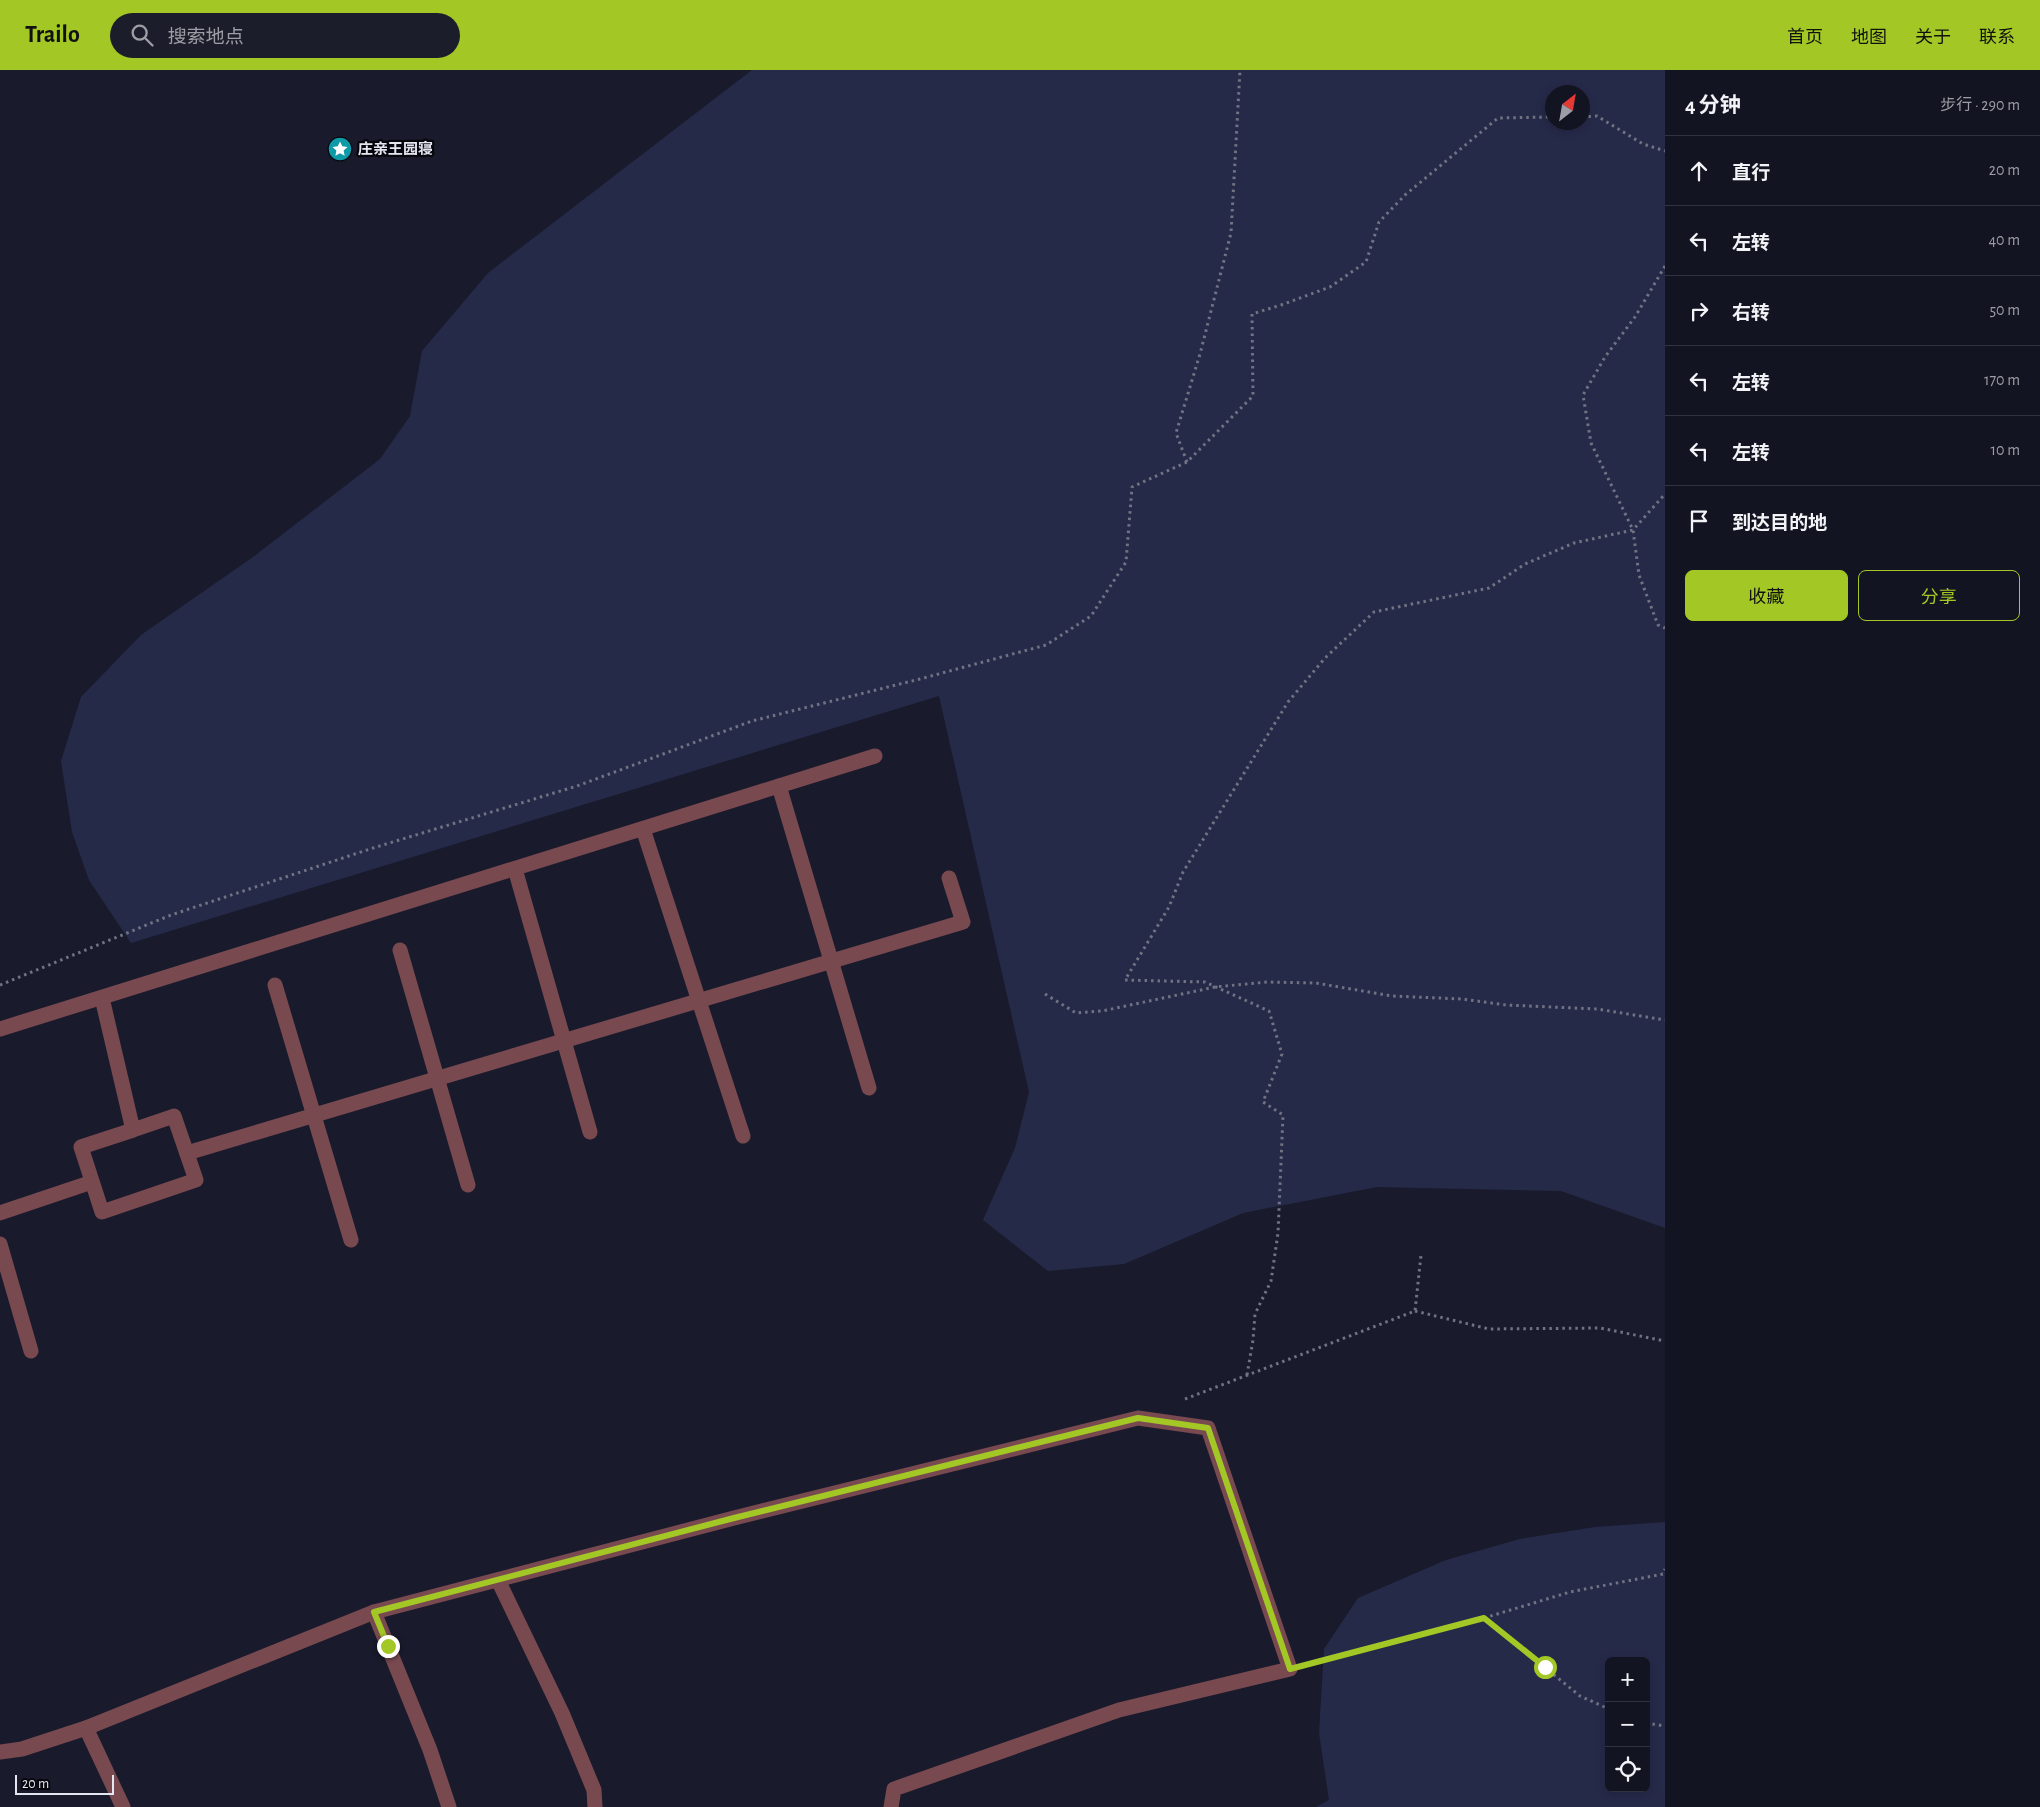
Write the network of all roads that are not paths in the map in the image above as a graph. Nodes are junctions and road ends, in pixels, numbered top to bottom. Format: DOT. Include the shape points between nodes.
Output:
graph roads {
  1 [pos="875,756"];
  2 [pos="779,786"];
  3 [pos="643,829"];
  4 [pos="515,869"];
  5 [pos="949,878"];
  6 [pos="400,950"];
  7 [pos="831,962"];
  8 [pos="275,985"];
  9 [pos="102,998"];
  10 [pos="699,1001"];
  11 [pos="0,1029"];
  12 [pos="564,1041"];
  13 [pos="438,1079"];
  14 [pos="869,1088"];
  15 [pos="314,1116"];
  16 [pos="133,1130"];
  17 [pos="590,1132"];
  18 [pos="743,1136"];
  19 [pos="187,1153"];
  20 [pos="92,1182"];
  21 [pos="468,1186"];
  22 [pos="0,1212"];
  23 [pos="351,1240"];
  24 [pos="0,1244"];
  25 [pos="31,1352"];
  26 [pos="498,1580"];
  27 [pos="374,1612"];
  28 [pos="86,1728"];
  29 [pos="0,1752"];
  30 [pos="124,1807"];
  31 [pos="449,1807"];
  32 [pos="595,1807"];
  33 [pos="891,1807"];
  1 -- 2 [label="street"];
  2 -- 3 [label="street"];
  2 -- 7 [label="street"];
  3 -- 4 [label="street"];
  3 -- 10 [label="street"];
  4 -- 9 [label="street"];
  4 -- 12 [label="street"];
  5 -- 7 [label="street" via="962,922"];
  6 -- 13 [label="street"];
  7 -- 10 [label="street"];
  7 -- 14 [label="street"];
  8 -- 15 [label="street"];
  9 -- 11 [label="street"];
  9 -- 16 [label="street"];
  10 -- 12 [label="street"];
  10 -- 18 [label="street"];
  12 -- 13 [label="street"];
  12 -- 17 [label="street"];
  13 -- 15 [label="street"];
  13 -- 21 [label="street"];
  15 -- 19 [label="street"];
  15 -- 23 [label="street"];
  16 -- 19 [label="street" via="174,1116"];
  16 -- 20 [label="street" via="81,1147"];
  19 -- 20 [label="street" via="196,1180 102,1212"];
  20 -- 22 [label="street"];
  24 -- 25 [label="street"];
  26 -- 27 [label="street"];
  26 -- 32 [label="street" via="562,1713 594,1790"];
  26 -- 33 [label="street" via="1138,1418 1208,1428 1290,1669 1110,1713 894,1789"];
  27 -- 28 [label="street"];
  27 -- 31 [label="street" via="430,1750"];
  28 -- 29 [label="street" via="22,1749"];
  28 -- 30 [label="street"];
}
